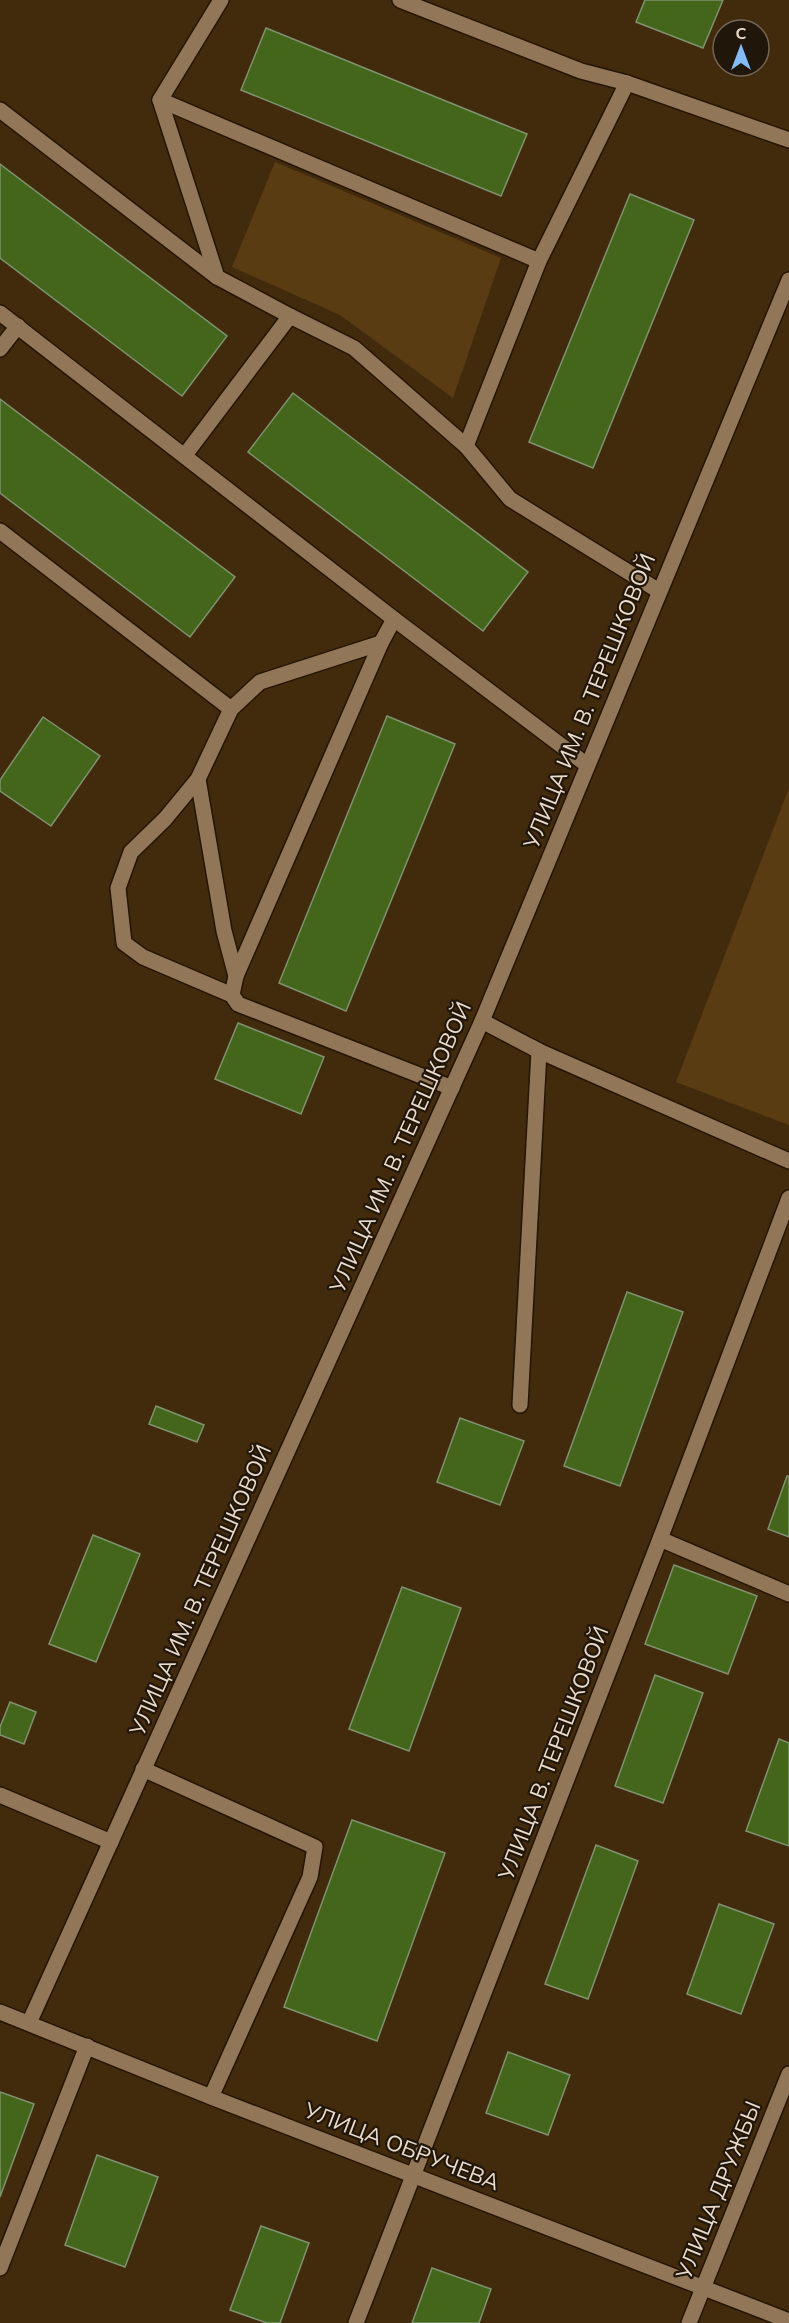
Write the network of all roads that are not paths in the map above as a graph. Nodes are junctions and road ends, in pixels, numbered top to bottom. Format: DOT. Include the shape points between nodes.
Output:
graph roads {
  1 [pos="221,0"];
  2 [pos="400,0"];
  3 [pos="627,83"];
  4 [pos="160,100"];
  5 [pos="0,110"];
  6 [pos="789,140"];
  7 [pos="539,261"];
  8 [pos="217,277"];
  9 [pos="789,280"];
  10 [pos="0,312"];
  11 [pos="290,316"];
  12 [pos="18,326"];
  13 [pos="0,348"];
  14 [pos="466,446"];
  15 [pos="185,455"];
  16 [pos="0,531"];
  17 [pos="659,591"];
  18 [pos="394,619"];
  19 [pos="381,643"];
  20 [pos="231,709"];
  21 [pos="587,765"];
  22 [pos="198,779"];
  23 [pos="236,976"];
  24 [pos="232,995"];
  25 [pos="482,1021"];
  26 [pos="539,1052"];
  27 [pos="452,1088"];
  28 [pos="789,1161"];
  29 [pos="789,1198"];
  30 [pos="520,1405"];
  31 [pos="660,1539"];
  32 [pos="789,1594"];
  33 [pos="143,1769"];
  34 [pos="0,1795"];
  35 [pos="111,1842"];
  36 [pos="0,2012"];
  37 [pos="29,2023"];
  38 [pos="87,2046"];
  39 [pos="789,2074"];
  40 [pos="211,2097"];
  41 [pos="415,2175"];
  42 [pos="0,2268"];
  43 [pos="702,2287"];
  44 [pos="789,2321"];
  45 [pos="356,2323"];
  46 [pos="688,2323"];
  1 -- 4 [label="street"];
  2 -- 3 [label="street" via="581,71"];
  3 -- 6 [label="street"];
  3 -- 7 [label="street"];
  4 -- 7 [label="street"];
  4 -- 8 [label="street"];
  5 -- 8 [label="street"];
  7 -- 14 [label="street"];
  8 -- 11 [label="street"];
  9 -- 17 [label="street, УЛИЦА ИМ. В. ТЕРЕШКОВОЙ"];
  10 -- 12 [label="street"];
  11 -- 14 [label="street" via="354,348"];
  11 -- 15 [label="street"];
  12 -- 13 [label="street"];
  12 -- 15 [label="street"];
  14 -- 17 [label="street" via="510,499"];
  15 -- 18 [label="street"];
  16 -- 20 [label="street"];
  17 -- 21 [label="street, УЛИЦА ИМ. В. ТЕРЕШКОВОЙ"];
  18 -- 19 [label="street"];
  18 -- 21 [label="street"];
  19 -- 20 [label="street" via="260,682"];
  19 -- 23 [label="street"];
  20 -- 22 [label="street"];
  21 -- 25 [label="street, УЛИЦА ИМ. В. ТЕРЕШКОВОЙ"];
  22 -- 23 [label="street" via="224,931"];
  22 -- 24 [label="street" via="165,819 130,852 118,888 124,943 143,957"];
  23 -- 24 [label="street"];
  24 -- 27 [label="street" via="238,1004"];
  25 -- 26 [label="street"];
  25 -- 27 [label="street, УЛИЦА ИМ. В. ТЕРЕШКОВОЙ"];
  26 -- 28 [label="street"];
  26 -- 30 [label="street"];
  27 -- 33 [label="street, УЛИЦА ИМ. В. ТЕРЕШКОВОЙ"];
  29 -- 31 [label="street, УЛИЦА В. ТЕРЕШКОВОЙ"];
  31 -- 32 [label="street"];
  31 -- 41 [label="street, УЛИЦА В. ТЕРЕШКОВОЙ"];
  33 -- 35 [label="street, УЛИЦА ИМ. В. ТЕРЕШКОВОЙ"];
  33 -- 40 [label="street" via="315,1847 310,1877"];
  34 -- 35 [label="street"];
  35 -- 37 [label="street, УЛИЦА ИМ. В. ТЕРЕШКОВОЙ"];
  36 -- 37 [label="street, УЛИЦА ОБРУЧЕВА"];
  37 -- 38 [label="street, УЛИЦА ОБРУЧЕВА"];
  38 -- 40 [label="street, УЛИЦА ОБРУЧЕВА"];
  38 -- 42 [label="street"];
  39 -- 43 [label="street, УЛИЦА ДРУЖБЫ"];
  40 -- 41 [label="street, УЛИЦА ОБРУЧЕВА"];
  41 -- 43 [label="street, УЛИЦА ОБРУЧЕВА"];
  41 -- 45 [label="street, УЛИЦА В. ТЕРЕШКОВОЙ"];
  43 -- 44 [label="street, УЛИЦА ОБРУЧЕВА"];
  43 -- 46 [label="street, УЛИЦА ДРУЖБЫ"];
}
